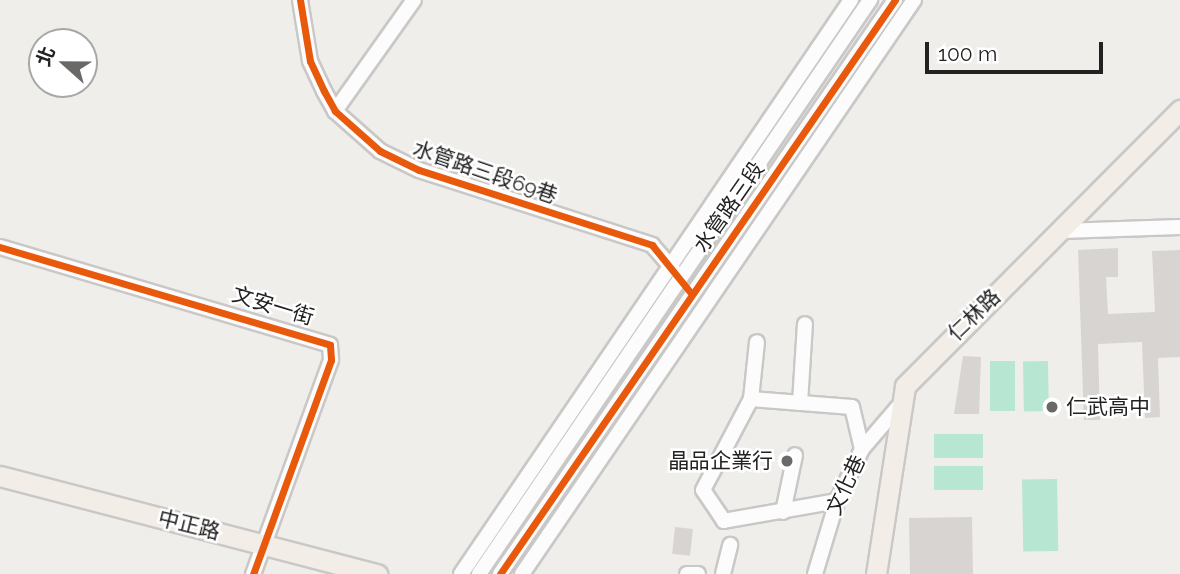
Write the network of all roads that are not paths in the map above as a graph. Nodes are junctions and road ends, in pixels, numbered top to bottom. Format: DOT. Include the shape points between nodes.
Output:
graph roads {
  1 [pos="300,0"];
  2 [pos="414,0"];
  3 [pos="851,0"];
  4 [pos="870,0"];
  5 [pos="895,0"];
  6 [pos="914,0"];
  7 [pos="1180,110"];
  8 [pos="335,111"];
  9 [pos="1180,227"];
  10 [pos="1061,231"];
  11 [pos="0,247"];
  12 [pos="669,264"];
  13 [pos="679,277"];
  14 [pos="691,292"];
  15 [pos="805,324"];
  16 [pos="757,342"];
  17 [pos="751,400"];
  18 [pos="800,403"];
  19 [pos="898,407"];
  20 [pos="862,449"];
  21 [pos="795,455"];
  22 [pos="0,476"];
  23 [pos="837,501"];
  24 [pos="783,512"];
  25 [pos="264,545"];
  26 [pos="730,545"];
  27 [pos="253,574"];
  28 [pos="377,574"];
  29 [pos="461,574"];
  30 [pos="480,574"];
  31 [pos="500,574"];
  32 [pos="522,574"];
  33 [pos="688,574"];
  34 [pos="698,574"];
  35 [pos="723,574"];
  36 [pos="815,574"];
  37 [pos="876,574"];
  1 -- 8 [label="street, 水管路三段69巷" via="310,61"];
  2 -- 8 [label="street"];
  3 -- 12 [label="street, 水管路三段"];
  4 -- 13 [label="street, 水管路三段"];
  5 -- 14 [label="street, 水管路三段"];
  6 -- 32 [label="street, 水管路三段"];
  7 -- 10 [label="main road, 仁林路"];
  8 -- 12 [label="street, 水管路三段69巷" via="402,163 652,245"];
  9 -- 10 [label="street"];
  10 -- 19 [label="main road, 仁林路" via="917,370"];
  11 -- 25 [label="street, 文安一街" via="330,345 331,360"];
  12 -- 13 [label="street, 水管路三段69巷"];
  12 -- 29 [label="street, 水管路三段"];
  13 -- 14 [label="street, 水管路三段69巷"];
  13 -- 30 [label="street, 水管路三段"];
  14 -- 31 [label="street, 水管路三段"];
  15 -- 18 [label="street"];
  16 -- 17 [label="street"];
  17 -- 18 [label="street"];
  17 -- 24 [label="street" via="703,490 723,521"];
  18 -- 20 [label="street" via="852,407"];
  19 -- 20 [label="street, 文化巷"];
  19 -- 37 [label="main road, 仁林路"];
  20 -- 23 [label="street, 文化巷"];
  21 -- 24 [label="street"];
  22 -- 25 [label="main road, 中正路"];
  23 -- 24 [label="street"];
  23 -- 36 [label="street, 文化巷"];
  25 -- 27 [label="street"];
  25 -- 28 [label="main road, 中正路"];
  26 -- 35 [label="street"];
  33 -- 34 [label="street"];
}
